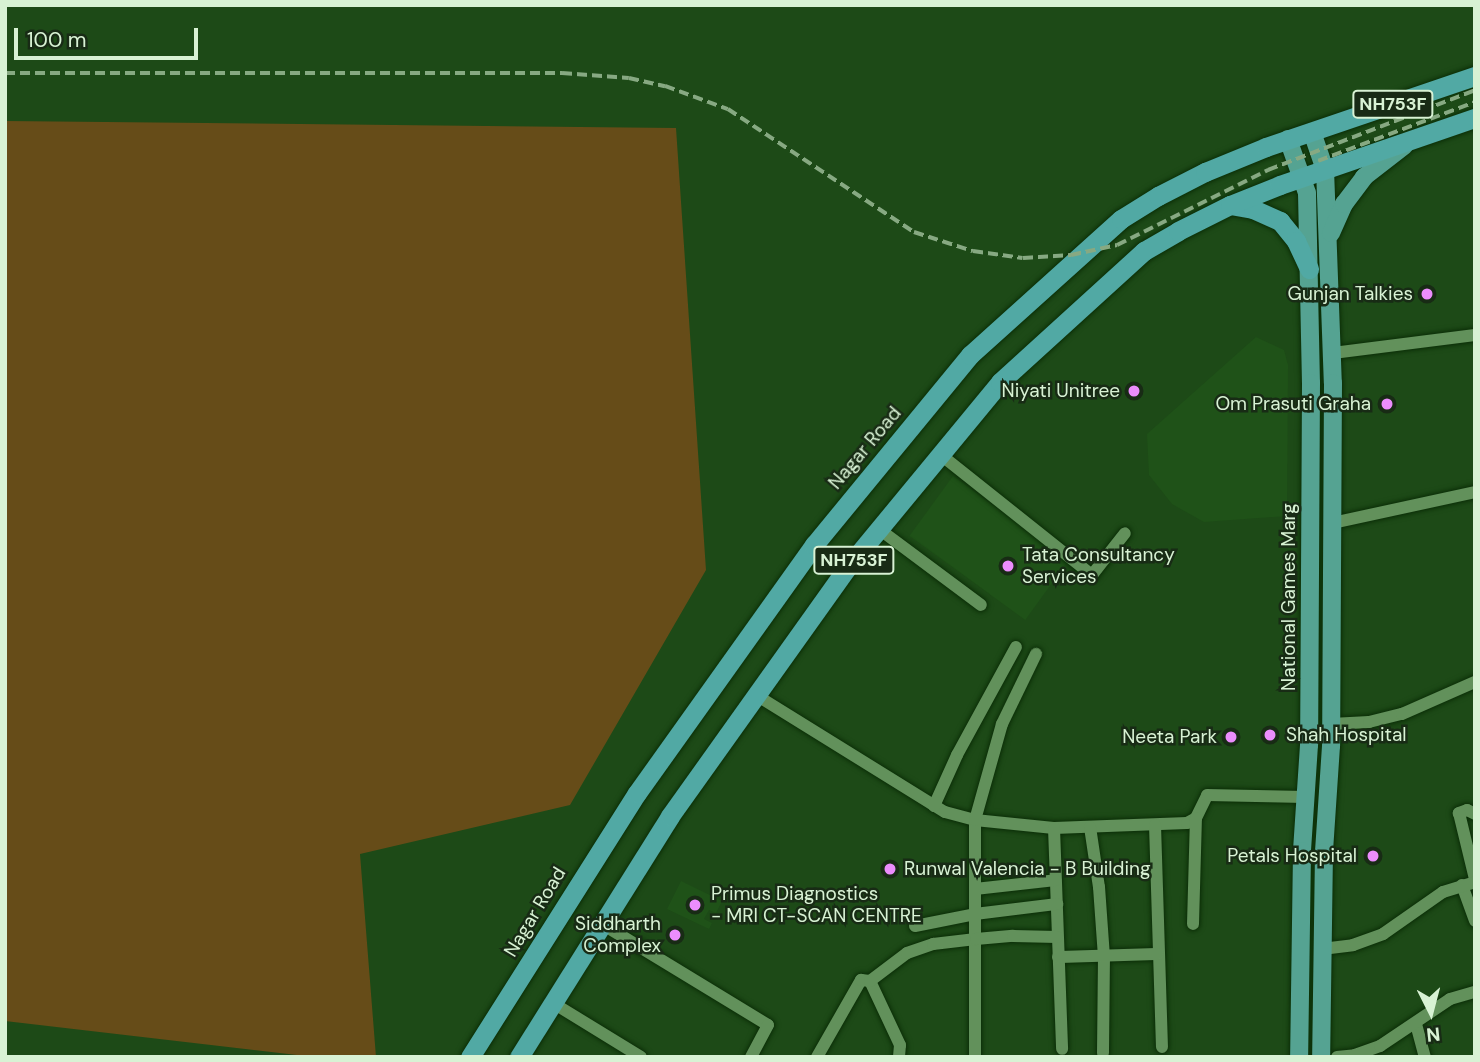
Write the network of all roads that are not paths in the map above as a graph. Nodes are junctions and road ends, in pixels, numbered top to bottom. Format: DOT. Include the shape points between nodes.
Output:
graph roads {
  1 [pos="1475,76"];
  2 [pos="1475,118"];
  3 [pos="1312,131"];
  4 [pos="1288,139"];
  5 [pos="1412,140"];
  6 [pos="1325,169"];
  7 [pos="1302,177"];
  8 [pos="1230,205"];
  9 [pos="1330,237"];
  10 [pos="1309,269"];
  11 [pos="1475,335"];
  12 [pos="1333,353"];
  13 [pos="942,455"];
  14 [pos="1475,492"];
  15 [pos="1332,523"];
  16 [pos="880,529"];
  17 [pos="1125,533"];
  18 [pos="981,605"];
  19 [pos="1016,647"];
  20 [pos="1036,654"];
  21 [pos="1475,682"];
  22 [pos="756,695"];
  23 [pos="1331,724"];
  24 [pos="1305,797"];
  25 [pos="1328,798"];
  26 [pos="934,806"];
  27 [pos="1475,814"];
  28 [pos="1196,818"];
  29 [pos="975,820"];
  30 [pos="1155,825"];
  31 [pos="1090,827"];
  32 [pos="1054,828"];
  33 [pos="1056,880"];
  34 [pos="1470,882"];
  35 [pos="975,889"];
  36 [pos="1058,904"];
  37 [pos="975,914"];
  38 [pos="1475,921"];
  39 [pos="602,924"];
  40 [pos="1193,924"];
  41 [pos="915,926"];
  42 [pos="1057,937"];
  43 [pos="976,939"];
  44 [pos="1322,950"];
  45 [pos="1158,954"];
  46 [pos="1104,956"];
  47 [pos="1058,957"];
  48 [pos="870,981"];
  49 [pos="1475,992"];
  50 [pos="553,1003"];
  51 [pos="1416,1024"];
  52 [pos="1162,1047"];
  53 [pos="1062,1049"];
  54 [pos="1103,1053"];
  55 [pos="975,1055"];
  56 [pos="470,1057"];
  57 [pos="519,1057"];
  58 [pos="641,1057"];
  59 [pos="751,1057"];
  60 [pos="817,1057"];
  61 [pos="899,1057"];
  62 [pos="1299,1057"];
  63 [pos="1305,1057"];
  64 [pos="1312,1057"];
  65 [pos="1321,1057"];
  66 [pos="1337,1057"];
  67 [pos="1425,1057"];
  1 -- 3 [label="highway, Nagar Road / NH753F"];
  2 -- 5 [label="highway, NH753F"];
  3 -- 4 [label="highway, Nagar Road / NH753F"];
  3 -- 6 [label="main road"];
  4 -- 7 [label="main road, National Games Marg"];
  4 -- 56 [label="highway, Nagar Road / NH753F" via="1205,172 1121,219 970,355 814,544 637,793"];
  5 -- 6 [label="highway, NH753F"];
  5 -- 9 [label="main road" via="1364,177 1340,211"];
  6 -- 7 [label="highway, NH753F"];
  6 -- 9 [label="main road"];
  7 -- 8 [label="highway, NH753F"];
  7 -- 10 [label="main road, National Games Marg" via="1307,193"];
  8 -- 10 [label="highway" via="1253,209 1280,222 1296,241"];
  8 -- 13 [label="highway, NH753F" via="1144,251 1115,276 999,382"];
  9 -- 12 [label="main road"];
  10 -- 24 [label="main road, National Games Marg" via="1310,682"];
  11 -- 12 [label="street"];
  12 -- 15 [label="main road"];
  13 -- 16 [label="highway, NH753F"];
  13 -- 17 [label="street" via="1092,575"];
  14 -- 15 [label="street"];
  15 -- 23 [label="main road"];
  16 -- 18 [label="street"];
  16 -- 22 [label="highway, NH753F"];
  19 -- 26 [label="street"];
  20 -- 29 [label="street" via="1002,724"];
  21 -- 23 [label="street" via="1402,714"];
  22 -- 26 [label="street"];
  22 -- 39 [label="highway, NH753F" via="645,851"];
  23 -- 25 [label="main road"];
  24 -- 28 [label="street" via="1207,795"];
  24 -- 62 [label="main road, National Games Marg"];
  24 -- 63 [label="main road" via="1312,817"];
  25 -- 44 [label="main road"];
  25 -- 64 [label="main road" via="1318,817"];
  26 -- 29 [label="street"];
  27 -- 34 [label="street" via="1459,813"];
  28 -- 30 [label="street"];
  28 -- 40 [label="street"];
  29 -- 32 [label="street"];
  29 -- 35 [label="street"];
  30 -- 31 [label="street"];
  30 -- 45 [label="street"];
  31 -- 32 [label="street"];
  31 -- 46 [label="street"];
  32 -- 33 [label="street"];
  33 -- 35 [label="street"];
  33 -- 36 [label="street"];
  34 -- 38 [label="street"];
  34 -- 44 [label="street" via="1443,892 1383,934"];
  35 -- 37 [label="street"];
  36 -- 37 [label="street"];
  36 -- 42 [label="street"];
  37 -- 41 [label="street"];
  37 -- 43 [label="street"];
  39 -- 50 [label="highway, NH753F"];
  39 -- 59 [label="street" via="768,1025"];
  42 -- 43 [label="street"];
  42 -- 47 [label="street"];
  43 -- 48 [label="street" via="919,948"];
  43 -- 55 [label="street"];
  44 -- 65 [label="main road"];
  45 -- 46 [label="street"];
  45 -- 52 [label="street"];
  46 -- 47 [label="street"];
  46 -- 54 [label="street"];
  47 -- 53 [label="street"];
  48 -- 60 [label="street" via="861,980 857,985"];
  48 -- 61 [label="street" via="900,1045"];
  49 -- 51 [label="street" via="1450,999"];
  50 -- 57 [label="highway, NH753F"];
  50 -- 58 [label="street"];
  51 -- 66 [label="street" via="1380,1046"];
  51 -- 67 [label="street"];
}
